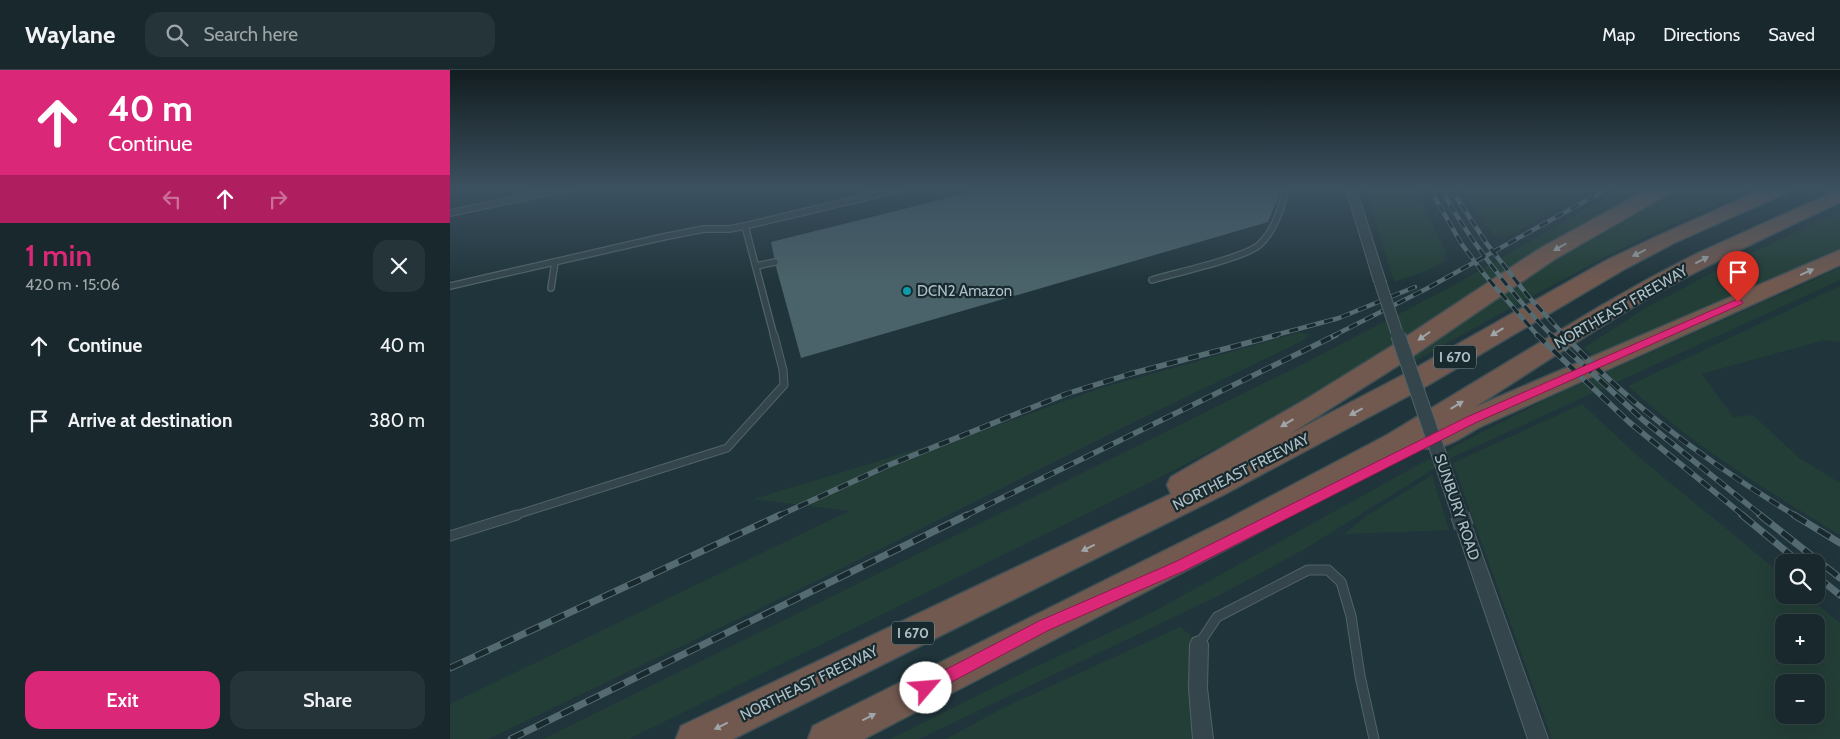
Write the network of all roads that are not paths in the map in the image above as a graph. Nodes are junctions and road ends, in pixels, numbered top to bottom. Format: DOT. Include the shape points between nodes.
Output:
graph roads {
  1 [pos="769,220"];
  2 [pos="1274,220"];
  3 [pos="1361,220"];
  4 [pos="1608,220"];
  5 [pos="1709,220"];
  6 [pos="1786,220"];
  7 [pos="745,226"];
  8 [pos="1840,257"];
  9 [pos="555,262"];
  10 [pos="775,262"];
  11 [pos="756,266"];
  12 [pos="1152,280"];
  13 [pos="450,286"];
  14 [pos="551,288"];
  15 [pos="1132,527"];
  16 [pos="450,536"];
  17 [pos="1044,626"];
  18 [pos="1199,644"];
  19 [pos="694,739"];
  20 [pos="826,739"];
  21 [pos="1204,739"];
  22 [pos="1374,739"];
  23 [pos="1538,739"];
  1 -- 7 [label="lane"];
  2 -- 12 [label="lane" via="1258,246"];
  3 -- 23 [label="street, SUNBURY ROAD, bridge"];
  4 -- 15 [label="highway, one-way" via="1547,254 1317,405 1156,500"];
  5 -- 15 [label="highway, NORTHEAST FREEWAY / I 670, one-way" via="1615,265 1353,414"];
  17 -- 6 [label="highway, NORTHEAST FREEWAY / I 670, one-way" via="1397,442 1607,312 1713,254"];
  7 -- 9 [label="lane" via="663,237"];
  7 -- 11 [label="lane"];
  17 -- 8 [label="highway, one-way" via="1188,562 1471,420"];
  9 -- 13 [label="lane"];
  9 -- 14 [label="lane"];
  10 -- 11 [label="lane"];
  11 -- 16 [label="lane" via="784,385 727,448"];
  15 -- 19 [label="highway, NORTHEAST FREEWAY / I 670, one-way"];
  20 -- 17 [label="highway, NORTHEAST FREEWAY / I 670, one-way"];
  18 -- 21 [label="street" via="1198,688"];
  18 -- 22 [label="lane" via="1217,617 1308,570 1328,570 1341,582 1351,616"];
}
